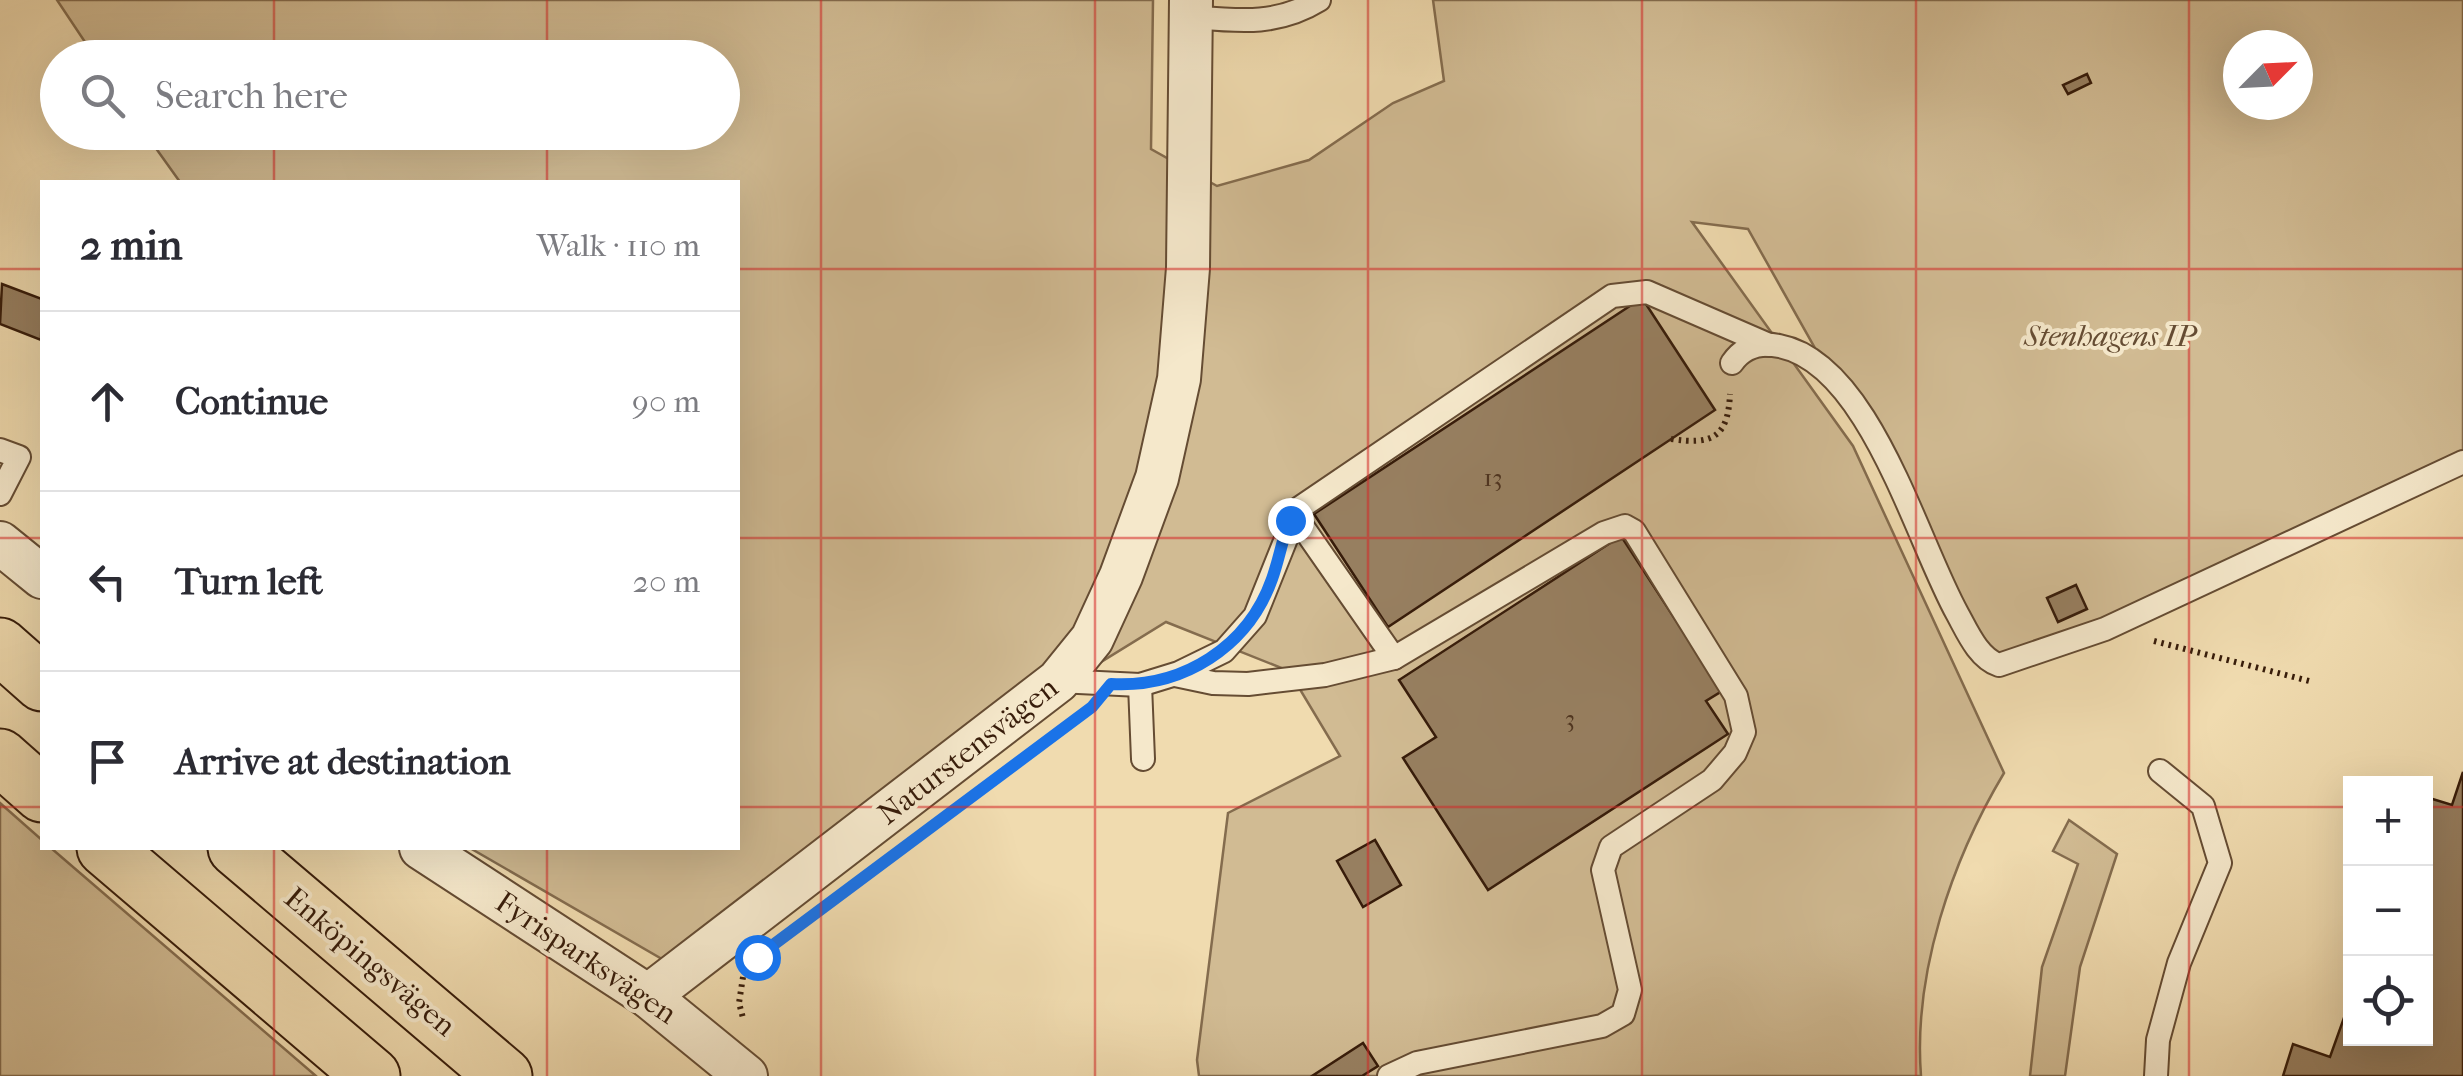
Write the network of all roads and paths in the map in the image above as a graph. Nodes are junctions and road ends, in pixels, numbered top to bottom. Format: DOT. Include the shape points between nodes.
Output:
graph roads {
  1 [pos="1319,0"];
  2 [pos="1191,9"];
  3 [pos="1769,345"];
  4 [pos="1732,362"];
  5 [pos="1672,439"];
  6 [pos="0,450"];
  7 [pos="2463,462"];
  8 [pos="0,494"];
  9 [pos="1293,514"];
  10 [pos="0,543"];
  11 [pos="40,574"];
  12 [pos="2106,629"];
  13 [pos="0,646"];
  14 [pos="1394,658"];
  15 [pos="1175,674"];
  16 [pos="40,681"];
  17 [pos="1058,682"];
  18 [pos="2312,682"];
  19 [pos="1140,685"];
  20 [pos="0,757"];
  21 [pos="1143,759"];
  22 [pos="2160,771"];
  23 [pos="40,792"];
  24 [pos="107,850"];
  25 [pos="238,850"];
  26 [pos="424,850"];
  27 [pos="750,964"];
  28 [pos="648,996"];
  29 [pos="733,1065"];
  30 [pos="372,1076"];
  31 [pos="504,1076"];
  32 [pos="1389,1076"];
  33 [pos="2156,1076"];
  1 -- 2 [label="lane" via="1264,22"];
  2 -- 17 [label="street, Naturstensvägen" via="1188,268 1179,378 1157,478 1121,576 1092,639"];
  3 -- 4 [label="lane" via="1740,351"];
  3 -- 9 [label="lane" via="1647,292 1612,296"];
  3 -- 12 [label="lane" via="1814,360 1850,392 1939,581 1992,663 2016,662"];
  4 -- 5 [label="path" via="1730,414 1720,432 1698,443"];
  6 -- 8 [label="lane" via="19,457"];
  7 -- 12 [label="lane"];
  9 -- 14 [label="lane"];
  9 -- 15 [label="lane" via="1248,627 1224,651"];
  10 -- 11 [label="street"];
  12 -- 18 [label="path"];
  13 -- 16 [label="main road"];
  14 -- 15 [label="lane" via="1248,684"];
  14 -- 32 [label="lane" via="1604,532 1625,526 1736,696 1744,732 1712,780 1610,847 1603,870 1630,990 1623,1014 1602,1026 1416,1062"];
  15 -- 19 [label="lane"];
  17 -- 19 [label="lane"];
  17 -- 28 [label="street, Naturstensvägen"];
  19 -- 21 [label="lane"];
  20 -- 23 [label="main road"];
  22 -- 33 [label="lane" via="2203,806 2220,863 2178,962"];
  24 -- 30 [label="main road"];
  25 -- 31 [label="main road, Enköpingsvägen"];
  26 -- 28 [label="street, Fyrisparksvägen"];
  27 -- 29 [label="path" via="739,993 750,1028"];
  28 -- 29 [label="street, Fyrisparksvägen"];
}
